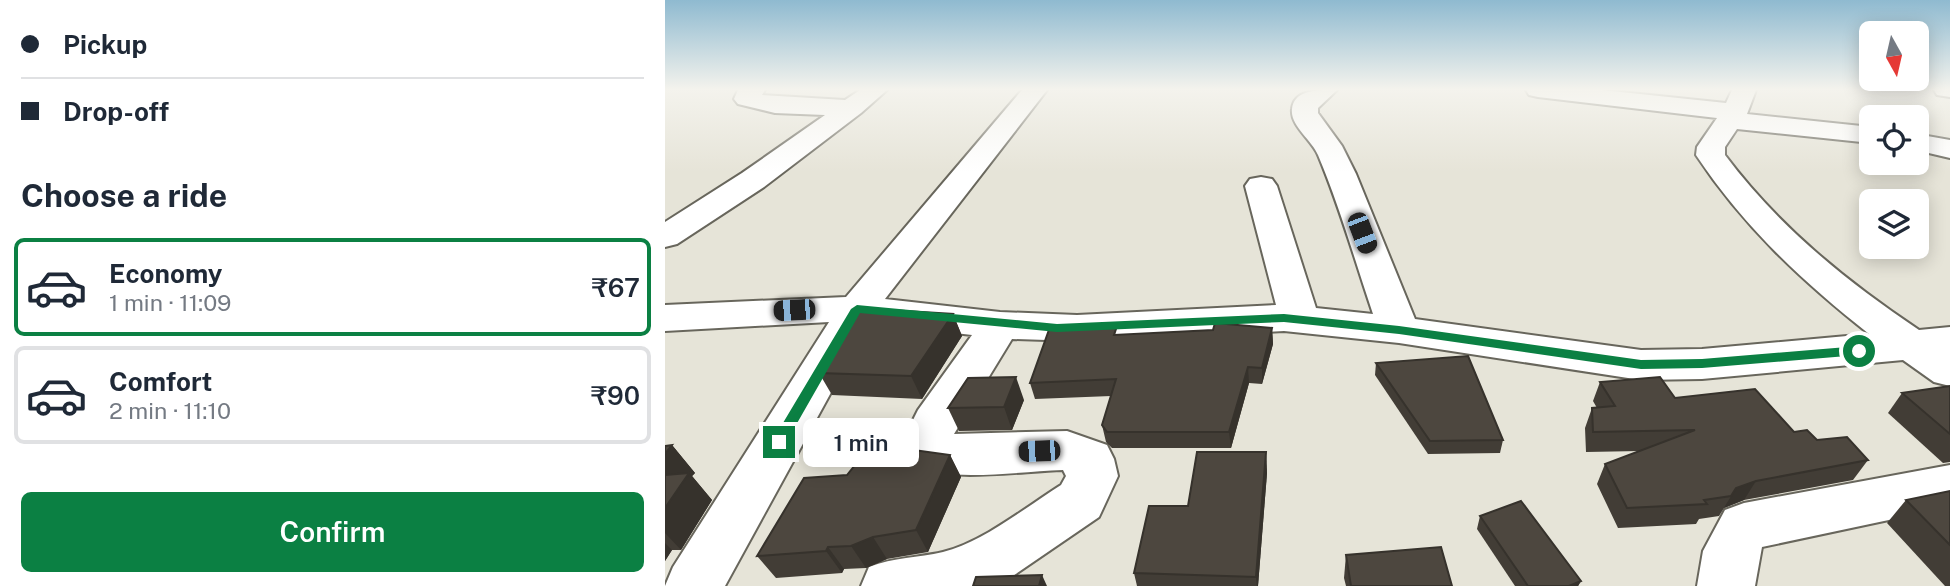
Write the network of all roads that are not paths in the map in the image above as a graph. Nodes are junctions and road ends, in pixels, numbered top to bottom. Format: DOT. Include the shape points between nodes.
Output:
graph roads {
  1 [pos="839,117"];
  2 [pos="1013,117"];
  3 [pos="1308,117"];
  4 [pos="1730,117"];
  5 [pos="1786,117"];
  6 [pos="1859,133"];
  7 [pos="1929,145"];
  8 [pos="1950,149"];
  9 [pos="1261,186"];
  10 [pos="665,237"];
  11 [pos="857,309"];
  12 [pos="665,318"];
  13 [pos="1300,320"];
  14 [pos="1000,325"];
  15 [pos="1399,330"];
  16 [pos="1931,344"];
  17 [pos="1950,371"];
  18 [pos="1950,486"];
  19 [pos="694,586"];
  20 [pos="890,586"];
  21 [pos="1726,586"];
  1 -- 10 [label="street"];
  2 -- 11 [label="street"];
  3 -- 15 [label="street" via="1330,148"];
  4 -- 16 [label="street" via="1710,155 1737,191 1818,273"];
  5 -- 6 [label="street"];
  7 -- 8 [label="street"];
  9 -- 13 [label="street"];
  11 -- 12 [label="street"];
  11 -- 14 [label="street"];
  11 -- 19 [label="street"];
  13 -- 14 [label="street" via="1077,328"];
  13 -- 15 [label="street"];
  14 -- 20 [label="street" via="935,423 922,452 1067,450 1089,459 1092,476 1080,501 987,562 943,579"];
  15 -- 16 [label="street" via="1641,365"];
  16 -- 17 [label="street"];
  18 -- 21 [label="street" via="1744,527 1731,551"];
}
